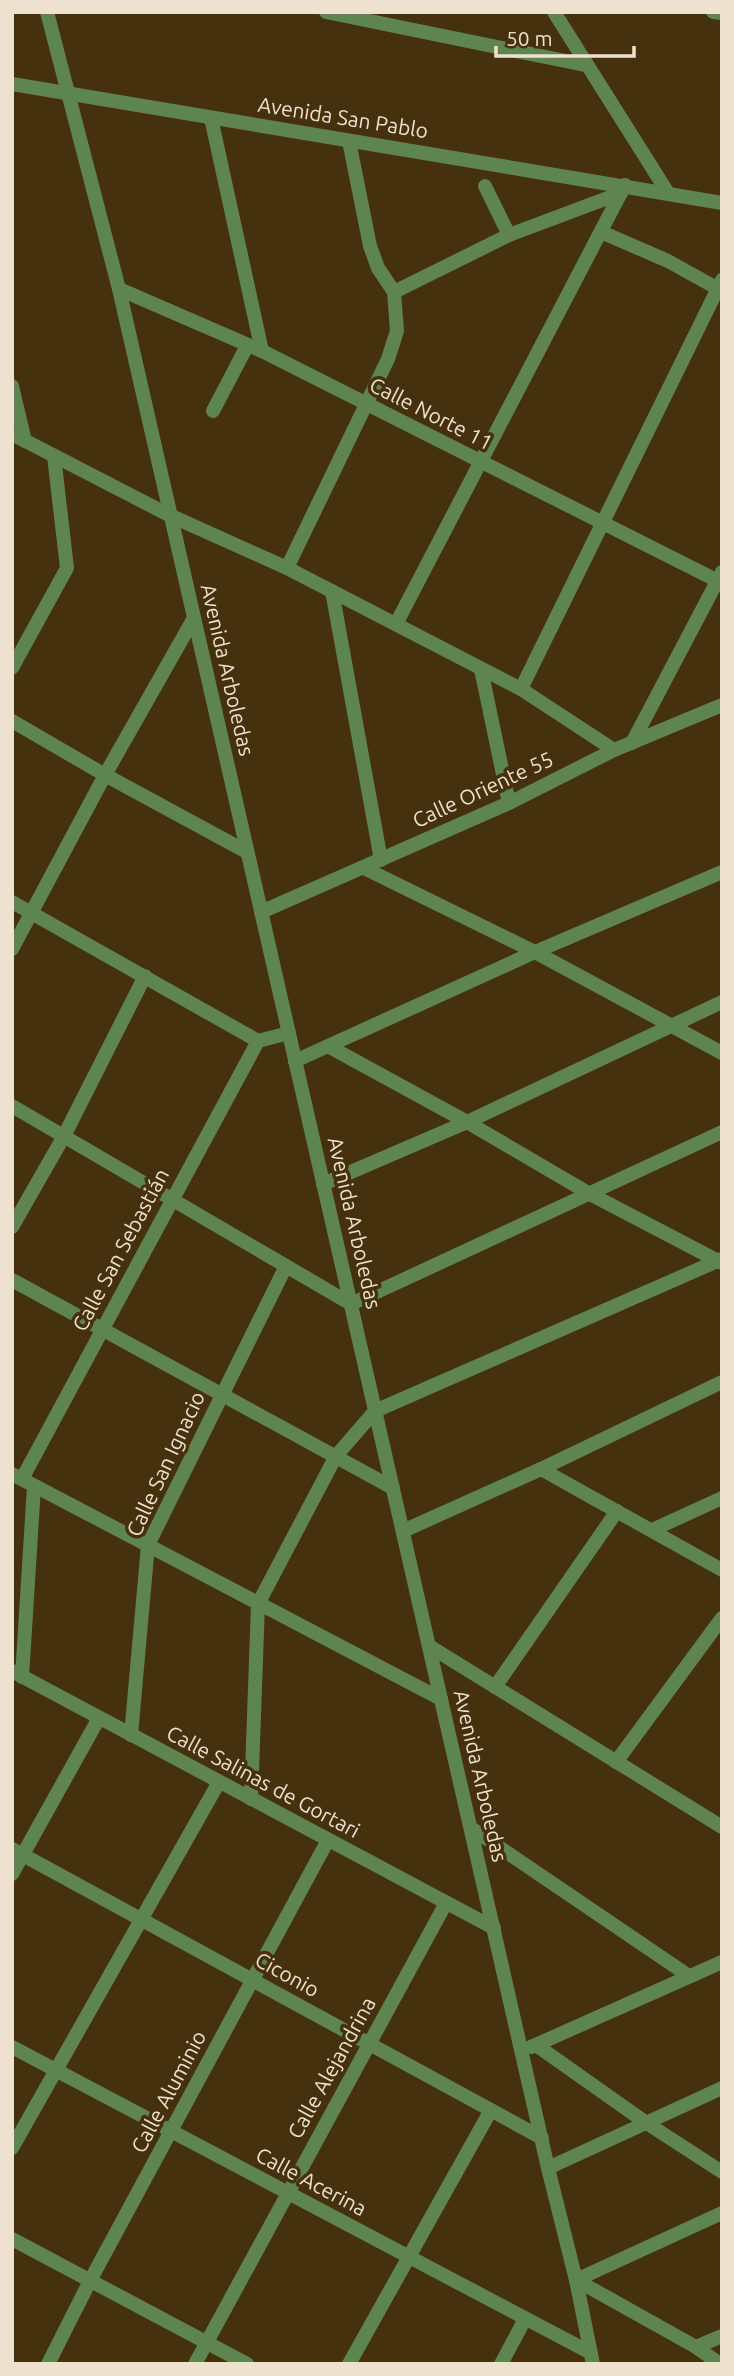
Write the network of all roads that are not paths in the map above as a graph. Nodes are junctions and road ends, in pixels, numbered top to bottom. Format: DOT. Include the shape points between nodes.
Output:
graph roads {
  1 [pos="47,12"];
  2 [pos="326,12"];
  3 [pos="554,12"];
  4 [pos="713,12"];
  5 [pos="722,13"];
  6 [pos="586,65"];
  7 [pos="12,84"];
  8 [pos="67,93"];
  9 [pos="211,118"];
  10 [pos="349,141"];
  11 [pos="485,186"];
  12 [pos="623,189"];
  13 [pos="668,193"];
  14 [pos="722,203"];
  15 [pos="601,232"];
  16 [pos="509,235"];
  17 [pos="720,286"];
  18 [pos="119,289"];
  19 [pos="394,292"];
  20 [pos="247,346"];
  21 [pos="262,351"];
  22 [pos="12,386"];
  23 [pos="366,404"];
  24 [pos="214,411"];
  25 [pos="19,438"];
  26 [pos="54,456"];
  27 [pos="482,463"];
  28 [pos="169,515"];
  29 [pos="604,523"];
  30 [pos="287,568"];
  31 [pos="720,579"];
  32 [pos="332,591"];
  33 [pos="194,618"];
  34 [pos="396,624"];
  35 [pos="12,668"];
  36 [pos="481,668"];
  37 [pos="520,689"];
  38 [pos="722,705"];
  39 [pos="12,721"];
  40 [pos="632,743"];
  41 [pos="614,750"];
  42 [pos="104,775"];
  43 [pos="509,803"];
  44 [pos="247,852"];
  45 [pos="381,860"];
  46 [pos="364,868"];
  47 [pos="722,872"];
  48 [pos="12,902"];
  49 [pos="261,912"];
  50 [pos="32,913"];
  51 [pos="12,949"];
  52 [pos="535,952"];
  53 [pos="145,976"];
  54 [pos="722,1002"];
  55 [pos="671,1025"];
  56 [pos="289,1033"];
  57 [pos="257,1041"];
  58 [pos="328,1046"];
  59 [pos="722,1053"];
  60 [pos="295,1061"];
  61 [pos="12,1106"];
  62 [pos="467,1122"];
  63 [pos="722,1132"];
  64 [pos="64,1136"];
  65 [pos="323,1184"];
  66 [pos="590,1194"];
  67 [pos="172,1201"];
  68 [pos="12,1227"];
  69 [pos="721,1261"];
  70 [pos="286,1266"];
  71 [pos="12,1280"];
  72 [pos="351,1304"];
  73 [pos="102,1331"];
  74 [pos="722,1382"];
  75 [pos="222,1394"];
  76 [pos="376,1411"];
  77 [pos="336,1456"];
  78 [pos="541,1469"];
  79 [pos="23,1480"];
  80 [pos="393,1488"];
  81 [pos="722,1498"];
  82 [pos="617,1511"];
  83 [pos="652,1530"];
  84 [pos="403,1531"];
  85 [pos="148,1545"];
  86 [pos="722,1570"];
  87 [pos="258,1604"];
  88 [pos="722,1618"];
  89 [pos="429,1646"];
  90 [pos="17,1674"];
  91 [pos="495,1687"];
  92 [pos="441,1699"];
  93 [pos="99,1718"];
  94 [pos="131,1735"];
  95 [pos="616,1762"];
  96 [pos="219,1782"];
  97 [pos="251,1799"];
  98 [pos="722,1827"];
  99 [pos="471,1828"];
  100 [pos="328,1840"];
  101 [pos="18,1852"];
  102 [pos="12,1874"];
  103 [pos="446,1903"];
  104 [pos="142,1919"];
  105 [pos="494,1928"];
  106 [pos="722,1962"];
  107 [pos="690,1976"];
  108 [pos="253,1980"];
  109 [pos="370,2044"];
  110 [pos="537,2045"];
  111 [pos="12,2047"];
  112 [pos="522,2051"];
  113 [pos="57,2071"];
  114 [pos="722,2088"];
  115 [pos="491,2110"];
  116 [pos="645,2122"];
  117 [pos="171,2132"];
  118 [pos="542,2138"];
  119 [pos="12,2148"];
  120 [pos="548,2168"];
  121 [pos="722,2172"];
  122 [pos="288,2193"];
  123 [pos="722,2213"];
  124 [pos="12,2239"];
  125 [pos="409,2257"];
  126 [pos="91,2279"];
  127 [pos="576,2280"];
  128 [pos="525,2319"];
  129 [pos="722,2336"];
  130 [pos="207,2342"];
  131 [pos="696,2347"];
  132 [pos="592,2359"];
  133 [pos="48,2364"];
  134 [pos="195,2364"];
  135 [pos="247,2364"];
  136 [pos="349,2364"];
  137 [pos="500,2364"];
  138 [pos="720,2364"];
  1 -- 8 [label="street, Avenida Arboledas"];
  2 -- 6 [label="street"];
  3 -- 6 [label="street"];
  4 -- 5 [label="street"];
  6 -- 13 [label="street"];
  7 -- 8 [label="street, Avenida San Pablo"];
  8 -- 9 [label="street, Avenida San Pablo"];
  8 -- 18 [label="street, Avenida Arboledas"];
  9 -- 10 [label="street, Avenida San Pablo"];
  9 -- 21 [label="street"];
  10 -- 12 [label="street, Avenida San Pablo"];
  10 -- 19 [label="street" via="370,246"];
  11 -- 16 [label="street"];
  12 -- 13 [label="street, Avenida San Pablo"];
  12 -- 15 [label="street"];
  12 -- 16 [label="street"];
  13 -- 14 [label="street, Avenida San Pablo"];
  15 -- 17 [label="street"];
  15 -- 27 [label="street"];
  16 -- 19 [label="street"];
  17 -- 29 [label="street"];
  18 -- 20 [label="street, Calle Norte 11"];
  18 -- 28 [label="street, Avenida Arboledas"];
  19 -- 23 [label="street" via="397,331"];
  20 -- 21 [label="street, Calle Norte 11"];
  20 -- 24 [label="street"];
  21 -- 23 [label="street, Calle Norte 11"];
  22 -- 25 [label="street"];
  23 -- 27 [label="street, Calle Norte 11"];
  23 -- 30 [label="street"];
  25 -- 26 [label="street"];
  26 -- 28 [label="street"];
  26 -- 35 [label="street" via="67,568"];
  27 -- 29 [label="street, Calle Norte 11"];
  27 -- 34 [label="street"];
  28 -- 30 [label="street"];
  28 -- 33 [label="street, Avenida Arboledas"];
  29 -- 31 [label="street, Calle Norte 11"];
  29 -- 37 [label="street"];
  30 -- 32 [label="street"];
  31 -- 40 [label="street"];
  32 -- 34 [label="street"];
  32 -- 45 [label="street"];
  33 -- 42 [label="street"];
  33 -- 44 [label="street, Avenida Arboledas"];
  34 -- 36 [label="street"];
  36 -- 37 [label="street"];
  36 -- 43 [label="street"];
  37 -- 41 [label="street"];
  38 -- 40 [label="street, Calle Oriente 55"];
  39 -- 42 [label="street"];
  40 -- 41 [label="street, Calle Oriente 55"];
  41 -- 43 [label="street, Calle Oriente 55"];
  42 -- 44 [label="street"];
  42 -- 50 [label="street"];
  43 -- 45 [label="street, Calle Oriente 55"];
  44 -- 49 [label="street, Avenida Arboledas"];
  45 -- 46 [label="street, Calle Oriente 55"];
  46 -- 49 [label="street, Calle Oriente 55"];
  46 -- 52 [label="street"];
  47 -- 52 [label="street"];
  48 -- 50 [label="street"];
  49 -- 56 [label="street, Avenida Arboledas"];
  50 -- 51 [label="street"];
  50 -- 53 [label="street"];
  52 -- 55 [label="street"];
  52 -- 58 [label="street"];
  53 -- 57 [label="street"];
  53 -- 64 [label="street"];
  54 -- 55 [label="street"];
  55 -- 59 [label="street"];
  55 -- 62 [label="street"];
  56 -- 57 [label="street"];
  56 -- 60 [label="street, Avenida Arboledas"];
  57 -- 67 [label="street, Calle San Sebastián"];
  58 -- 60 [label="street"];
  58 -- 62 [label="street"];
  60 -- 65 [label="street, Avenida Arboledas"];
  61 -- 64 [label="street"];
  62 -- 65 [label="street"];
  62 -- 66 [label="street"];
  63 -- 66 [label="street"];
  64 -- 67 [label="street"];
  64 -- 68 [label="street"];
  65 -- 72 [label="street, Avenida Arboledas"];
  66 -- 69 [label="street"];
  66 -- 72 [label="street"];
  67 -- 70 [label="street"];
  67 -- 73 [label="street, Calle San Sebastián"];
  69 -- 76 [label="street"];
  70 -- 72 [label="street"];
  70 -- 75 [label="street, Calle San Ignacio"];
  71 -- 73 [label="street"];
  72 -- 76 [label="street, Avenida Arboledas"];
  73 -- 75 [label="street"];
  73 -- 79 [label="street, Calle San Sebastián"];
  74 -- 78 [label="street"];
  75 -- 77 [label="street"];
  75 -- 85 [label="street, Calle San Ignacio"];
  76 -- 77 [label="street"];
  76 -- 80 [label="street, Avenida Arboledas"];
  77 -- 80 [label="street"];
  77 -- 87 [label="street"];
  78 -- 82 [label="street"];
  78 -- 84 [label="street"];
  79 -- 85 [label="street"];
  79 -- 90 [label="street, Calle San Sebastián"];
  80 -- 84 [label="street, Avenida Arboledas"];
  81 -- 83 [label="street"];
  82 -- 83 [label="street"];
  82 -- 91 [label="street"];
  83 -- 86 [label="street"];
  84 -- 89 [label="street, Avenida Arboledas"];
  85 -- 87 [label="street"];
  85 -- 94 [label="street, Calle San Ignacio"];
  87 -- 92 [label="street"];
  87 -- 97 [label="street"];
  88 -- 95 [label="street"];
  89 -- 91 [label="street"];
  89 -- 92 [label="street, Avenida Arboledas"];
  90 -- 93 [label="street, Calle Salinas de Gortari"];
  91 -- 95 [label="street"];
  92 -- 99 [label="street, Avenida Arboledas"];
  93 -- 94 [label="street, Calle Salinas de Gortari"];
  93 -- 101 [label="street"];
  94 -- 96 [label="street, Calle Salinas de Gortari"];
  95 -- 98 [label="street"];
  96 -- 97 [label="street, Calle Salinas de Gortari"];
  96 -- 104 [label="street"];
  97 -- 100 [label="street, Calle Salinas de Gortari"];
  99 -- 105 [label="street, Avenida Arboledas"];
  99 -- 107 [label="street"];
  100 -- 103 [label="street, Calle Salinas de Gortari"];
  100 -- 108 [label="street, Calle Aluminio"];
  101 -- 102 [label="street"];
  101 -- 104 [label="street, Ciconio"];
  103 -- 105 [label="street, Calle Salinas de Gortari"];
  103 -- 109 [label="street, Calle Alejandrina"];
  104 -- 108 [label="street, Ciconio"];
  104 -- 113 [label="street"];
  105 -- 112 [label="street, Avenida Arboledas"];
  106 -- 107 [label="street"];
  107 -- 110 [label="street"];
  108 -- 109 [label="street, Ciconio"];
  108 -- 117 [label="street, Calle Aluminio"];
  109 -- 115 [label="street, Ciconio"];
  109 -- 122 [label="street, Calle Alejandrina"];
  110 -- 112 [label="street"];
  110 -- 116 [label="street"];
  111 -- 113 [label="street, Calle Acerina"];
  112 -- 118 [label="street, Avenida Arboledas"];
  113 -- 117 [label="street, Calle Acerina"];
  113 -- 119 [label="street"];
  114 -- 116 [label="street"];
  115 -- 118 [label="street, Ciconio"];
  115 -- 125 [label="street"];
  116 -- 120 [label="street"];
  116 -- 121 [label="street"];
  117 -- 122 [label="street, Calle Acerina"];
  117 -- 126 [label="street, Calle Aluminio"];
  118 -- 120 [label="street, Avenida Arboledas"];
  120 -- 127 [label="street, Avenida Arboledas"];
  122 -- 125 [label="street, Calle Acerina"];
  122 -- 130 [label="street, Calle Alejandrina"];
  123 -- 127 [label="street"];
  124 -- 126 [label="street"];
  125 -- 128 [label="street, Calle Acerina"];
  125 -- 136 [label="street"];
  126 -- 130 [label="street"];
  126 -- 133 [label="street, Calle Aluminio"];
  127 -- 131 [label="street"];
  127 -- 132 [label="street, Avenida Arboledas"];
  128 -- 132 [label="street, Calle Acerina"];
  128 -- 137 [label="street"];
  129 -- 131 [label="street"];
  130 -- 134 [label="street, Calle Alejandrina"];
  130 -- 135 [label="street"];
  131 -- 138 [label="street"];
}
